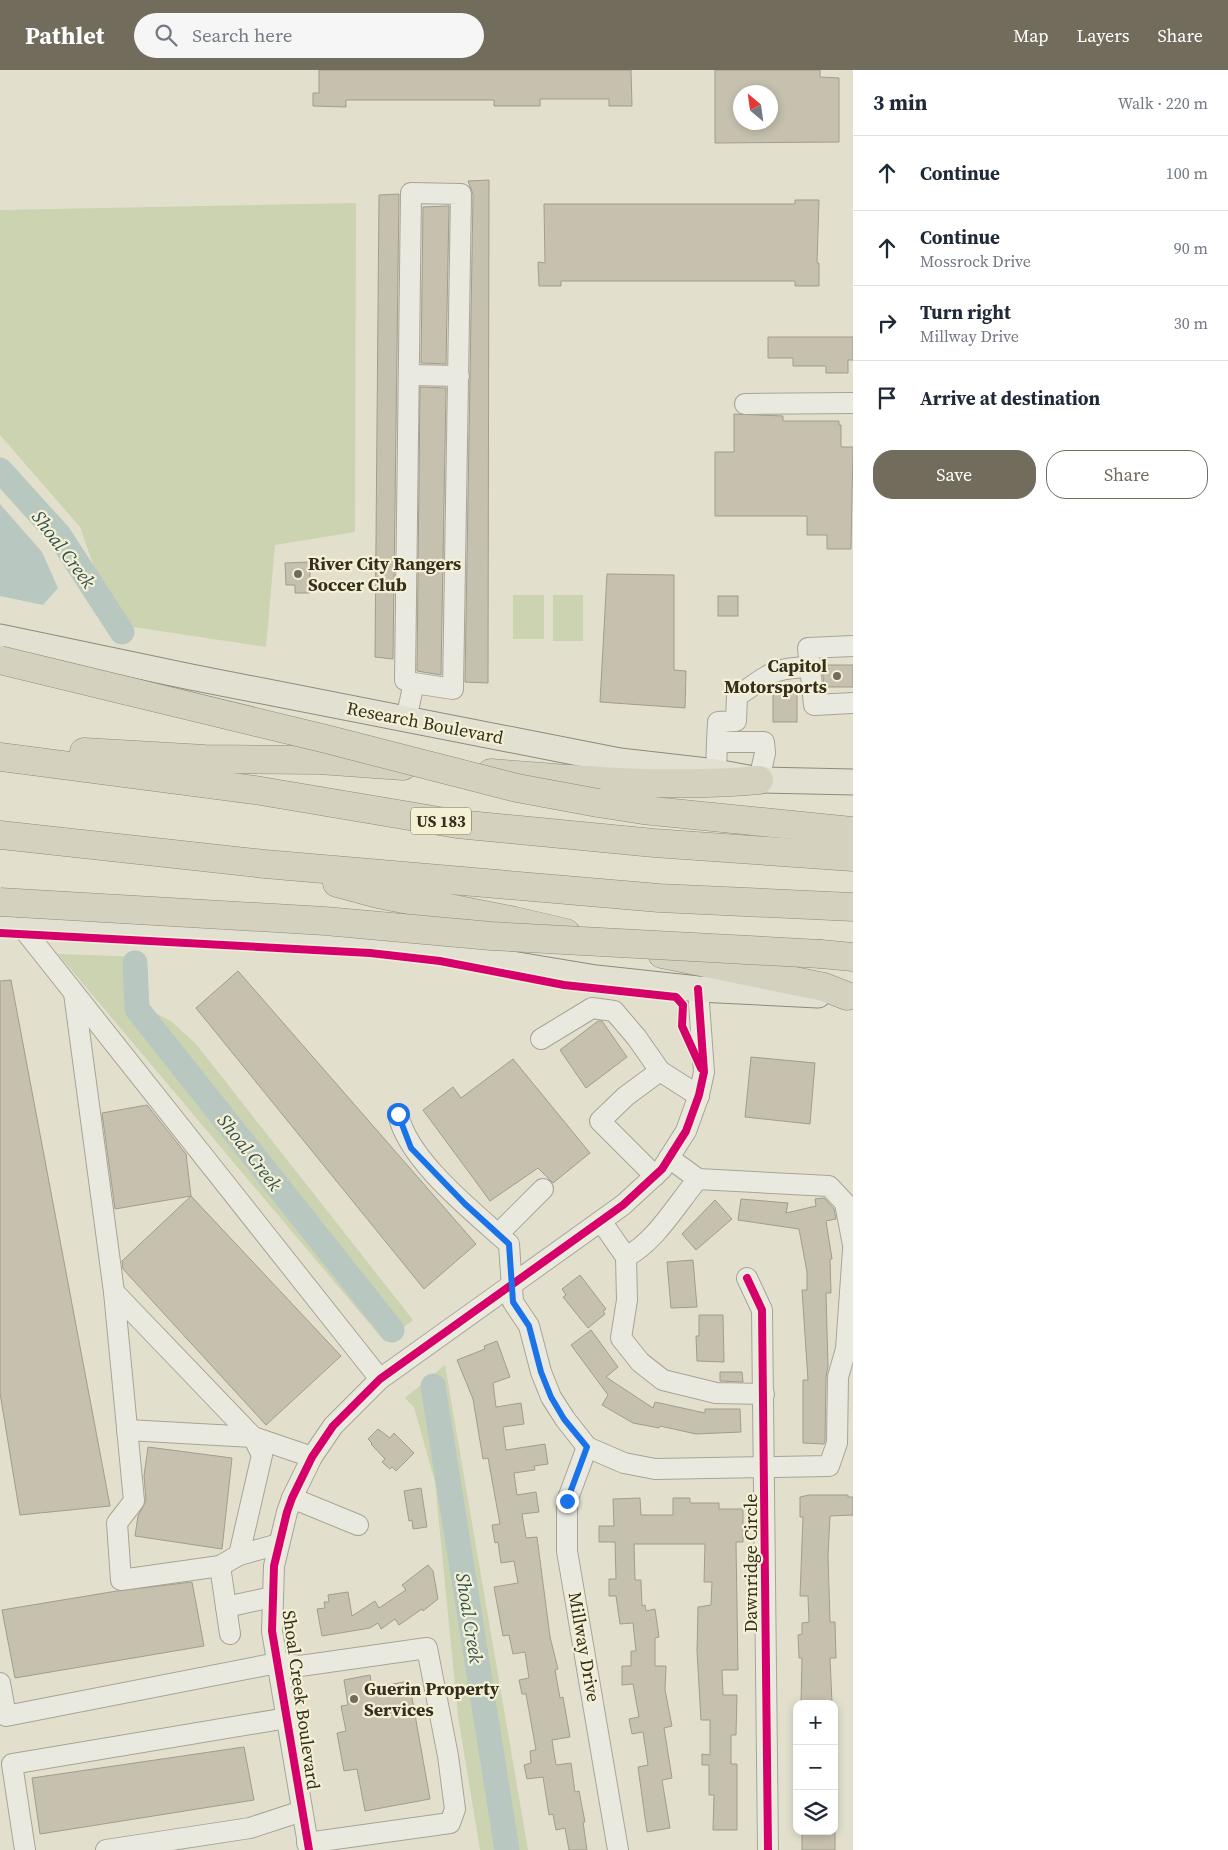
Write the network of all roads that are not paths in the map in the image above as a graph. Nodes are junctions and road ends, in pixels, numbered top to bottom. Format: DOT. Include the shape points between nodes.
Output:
graph roads {
  1 [pos="410,375"];
  2 [pos="459,376"];
  3 [pos="853,403"];
  4 [pos="745,404"];
  5 [pos="0,637"];
  6 [pos="853,646"];
  7 [pos="0,660"];
  8 [pos="810,667"];
  9 [pos="414,683"];
  10 [pos="853,703"];
  11 [pos="406,719"];
  12 [pos="717,742"];
  13 [pos="0,757"];
  14 [pos="31,761"];
  15 [pos="716,772"];
  16 [pos="759,780"];
  17 [pos="853,782"];
  18 [pos="598,803"];
  19 [pos="853,813"];
  20 [pos="853,831"];
  21 [pos="0,835"];
  22 [pos="853,857"];
  23 [pos="265,864"];
  24 [pos="853,907"];
  25 [pos="5,912"];
  26 [pos="853,957"];
  27 [pos="698,989"];
  28 [pos="74,991"];
  29 [pos="850,996"];
  30 [pos="541,1039"];
  31 [pos="660,1071"];
  32 [pos="699,1096"];
  33 [pos="398,1114"];
  34 [pos="669,1158"];
  35 [pos="655,1176"];
  36 [pos="698,1179"];
  37 [pos="543,1188"];
  38 [pos="601,1221"];
  39 [pos="498,1234"];
  40 [pos="853,1246"];
  41 [pos="853,1250"];
  42 [pos="626,1257"];
  43 [pos="747,1278"];
  44 [pos="512,1285"];
  45 [pos="114,1292"];
  46 [pos="380,1379"];
  47 [pos="764,1394"];
  48 [pos="127,1430"];
  49 [pos="253,1438"];
  50 [pos="587,1447"];
  51 [pos="312,1457"];
  52 [pos="765,1467"];
  53 [pos="292,1498"];
  54 [pos="358,1525"];
  55 [pos="279,1544"];
  56 [pos="239,1556"];
  57 [pos="220,1566"];
  58 [pos="272,1597"];
  59 [pos="226,1607"];
  60 [pos="230,1634"];
  61 [pos="277,1664"];
  62 [pos="0,1683"];
  63 [pos="287,1718"];
  64 [pos="302,1811"];
  65 [pos="308,1847"];
  66 [pos="25,1850"];
  67 [pos="106,1850"];
  68 [pos="618,1850"];
  69 [pos="768,1850"];
  1 -- 2 [label="street"];
  1 -- 2 [label="street" via="411,193 461,194"];
  1 -- 9 [label="street" via="405,680"];
  2 -- 9 [label="street" via="453,689"];
  3 -- 4 [label="street"];
  5 -- 11 [label="main road, Research Boulevard"];
  6 -- 8 [label="street" via="808,648"];
  7 -- 18 [label="highway, bridge" via="517,788"];
  8 -- 10 [label="street" via="814,705"];
  8 -- 12 [label="street" via="770,672 737,696 736,721 718,722"];
  9 -- 11 [label="street"];
  11 -- 15 [label="main road, Research Boulevard" via="620,761"];
  12 -- 15 [label="street"];
  12 -- 16 [label="street" via="764,742 765,754"];
  13 -- 14 [label="highway, US 183"];
  14 -- 16 [label="highway" via="88,751 205,759 319,760 523,776 656,782"];
  14 -- 22 [label="highway, US 183" via="256,790 457,824 646,843"];
  15 -- 16 [label="main road, Research Boulevard"];
  16 -- 17 [label="main road, Research Boulevard"];
  18 -- 19 [label="highway"];
  18 -- 20 [label="highway"];
  21 -- 23 [label="highway"];
  23 -- 24 [label="highway" via="669,899"];
  23 -- 29 [label="highway" via="378,894 824,987"];
  25 -- 26 [label="highway, bridge" via="325,921 492,936"];
  25 -- 27 [label="main road" via="167,929 367,940 563,974"];
  25 -- 28 [label="street"];
  27 -- 29 [label="main road"];
  27 -- 32 [label="street, Shoal Creek Boulevard" via="704,1072"];
  28 -- 45 [label="street"];
  28 -- 46 [label="street"];
  30 -- 31 [label="street" via="592,1008 614,1011"];
  31 -- 32 [label="street"];
  31 -- 35 [label="street" via="626,1096 600,1121"];
  32 -- 34 [label="street, Shoal Creek Boulevard" via="686,1131"];
  33 -- 39 [label="street" via="411,1148"];
  34 -- 35 [label="street, Shoal Creek Boulevard"];
  34 -- 36 [label="street"];
  35 -- 38 [label="street, Shoal Creek Boulevard"];
  36 -- 40 [label="street" via="829,1186 845,1203"];
  36 -- 42 [label="street" via="649,1240"];
  37 -- 39 [label="street"];
  38 -- 42 [label="street"];
  38 -- 44 [label="street, Shoal Creek Boulevard"];
  39 -- 44 [label="street" via="509,1244"];
  41 -- 52 [label="street" via="846,1349 838,1377 837,1443 829,1466"];
  42 -- 47 [label="street" via="627,1300 621,1338 640,1362 663,1380 716,1393"];
  43 -- 47 [label="street, Dawnridge Circle" via="762,1310"];
  44 -- 46 [label="street, Shoal Creek Boulevard"];
  44 -- 50 [label="street" via="513,1302 529,1326 551,1397"];
  45 -- 48 [label="street"];
  45 -- 49 [label="street"];
  46 -- 51 [label="street, Shoal Creek Boulevard" via="332,1426"];
  47 -- 52 [label="street, Dawnridge Circle"];
  48 -- 49 [label="street"];
  48 -- 57 [label="street" via="134,1501 117,1523 121,1580"];
  49 -- 51 [label="street"];
  49 -- 56 [label="street" via="262,1455"];
  50 -- 52 [label="street" via="624,1463 654,1469"];
  50 -- 68 [label="street, Millway Drive" via="567,1501 567,1551"];
  51 -- 53 [label="street, Shoal Creek Boulevard"];
  52 -- 69 [label="street, Dawnridge Circle"];
  53 -- 54 [label="street"];
  53 -- 55 [label="street, Shoal Creek Boulevard"];
  55 -- 56 [label="street"];
  55 -- 58 [label="street, Shoal Creek Boulevard"];
  56 -- 57 [label="street"];
  57 -- 59 [label="street"];
  58 -- 59 [label="street"];
  58 -- 61 [label="street, Shoal Creek Boulevard" via="272,1631"];
  59 -- 60 [label="street"];
  61 -- 62 [label="street" via="6,1716"];
  61 -- 63 [label="street, Shoal Creek Boulevard"];
  61 -- 65 [label="street" via="300,1666 427,1648 448,1756 455,1809 450,1823"];
  63 -- 64 [label="street, Shoal Creek Boulevard"];
  63 -- 66 [label="street" via="12,1764"];
  64 -- 65 [label="street, Shoal Creek Boulevard"];
  64 -- 67 [label="street" via="250,1828"];
}
